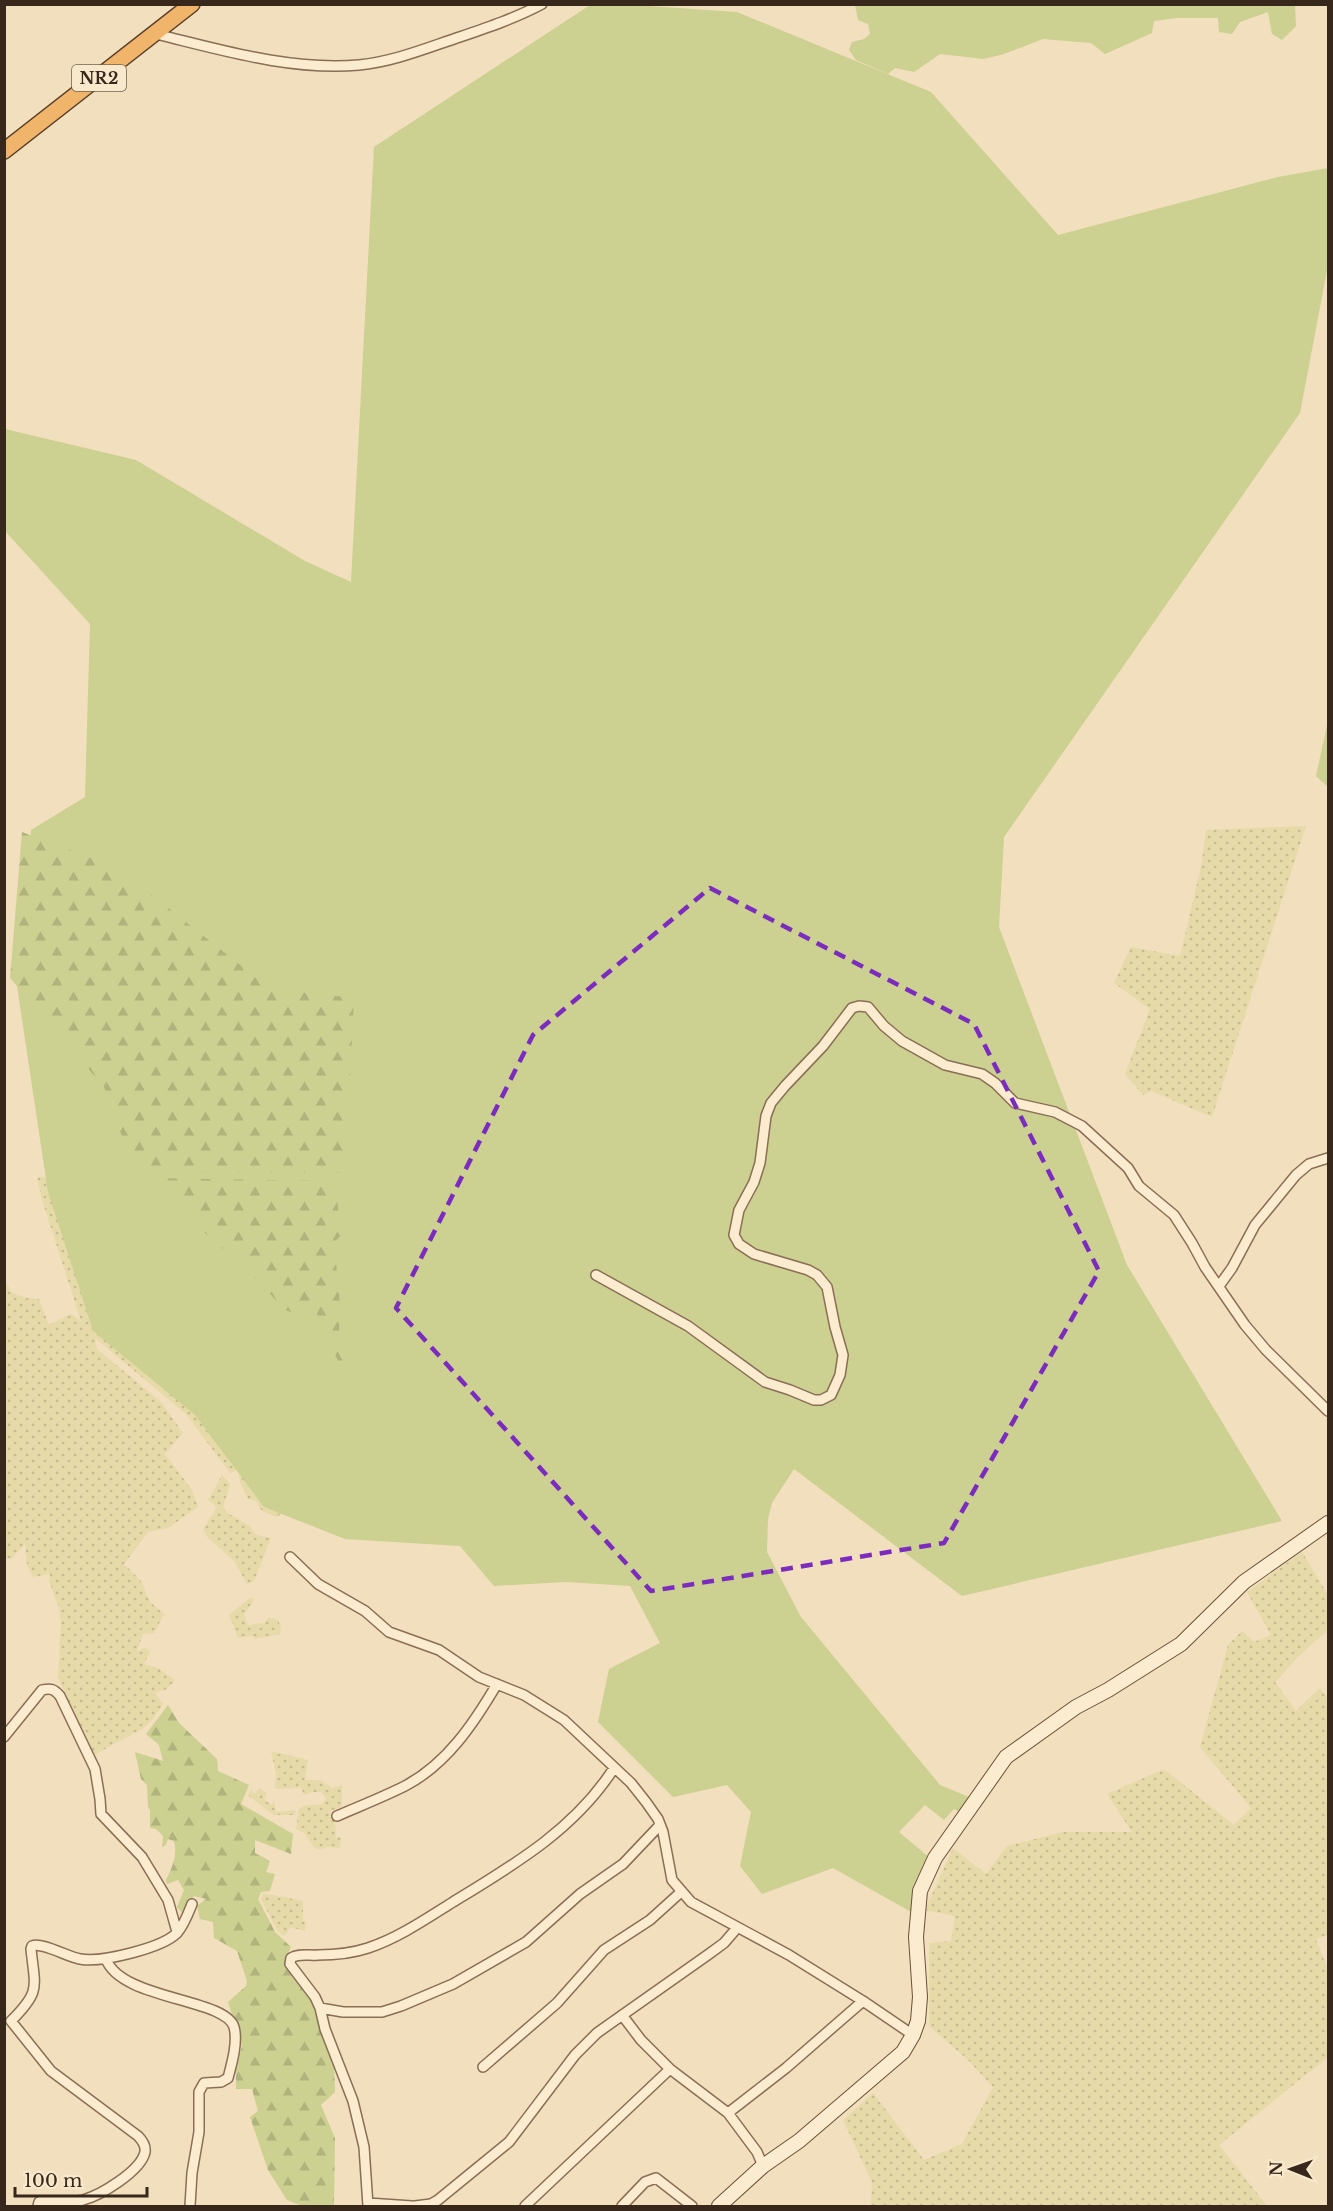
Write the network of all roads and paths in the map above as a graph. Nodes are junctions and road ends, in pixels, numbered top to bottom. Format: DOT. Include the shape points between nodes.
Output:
graph roads {
  1 [pos="192,4"];
  2 [pos="542,4"];
  3 [pos="156,34"];
  4 [pos="4,151"];
  5 [pos="1329,1158"];
  6 [pos="596,1275"];
  7 [pos="1219,1286"];
  8 [pos="1329,1411"];
  9 [pos="1329,1523"];
  10 [pos="290,1557"];
  11 [pos="497,1684"];
  12 [pos="4,1737"];
  13 [pos="614,1768"];
  14 [pos="338,1816"];
  15 [pos="660,1825"];
  16 [pos="681,1892"];
  17 [pos="192,1904"];
  18 [pos="737,1928"];
  19 [pos="177,1932"];
  20 [pos="106,1959"];
  21 [pos="863,2001"];
  22 [pos="320,2008"];
  23 [pos="622,2015"];
  24 [pos="8,2023"];
  25 [pos="913,2035"];
  26 [pos="483,2067"];
  27 [pos="670,2069"];
  28 [pos="729,2113"];
  29 [pos="763,2166"];
  30 [pos="368,2205"];
  31 [pos="38,2206"];
  32 [pos="190,2206"];
  33 [pos="414,2206"];
  34 [pos="525,2206"];
  35 [pos="622,2206"];
  36 [pos="692,2206"];
  37 [pos="719,2206"];
  1 -- 3 [label="highway, NR2"];
  2 -- 3 [label="street" via="395,59 358,65 308,64 248,56"];
  3 -- 4 [label="highway, NR2"];
  5 -- 7 [label="street" via="1309,1164 1290,1182 1255,1225"];
  6 -- 7 [label="street" via="688,1326 765,1382 814,1400 831,1395 843,1355 827,1287 808,1270 754,1254 739,1244 734,1230 760,1163 771,1103 852,1008 859,1006 868,1007 902,1041 936,1060 982,1074 1015,1103 1055,1112 1082,1126 1128,1168 1139,1186 1174,1215"];
  7 -- 8 [label="street" via="1266,1350"];
  9 -- 25 [label="main road" via="1244,1582 1181,1644 1076,1707 1006,1757 935,1858 920,1890 916,1937 920,1997"];
  10 -- 11 [label="street" via="318,1584 365,1611 389,1632 438,1650"];
  11 -- 13 [label="street" via="555,1713"];
  11 -- 14 [label="street" via="476,1719 436,1764 407,1785"];
  12 -- 19 [label="street" via="42,1690 54,1690 60,1696 95,1769 101,1814 142,1857 168,1900"];
  13 -- 15 [label="street" via="646,1802"];
  13 -- 22 [label="street" via="600,1790 565,1827 426,1919 365,1949 298,1954 291,1958 290,1964"];
  15 -- 16 [label="street" via="668,1868"];
  15 -- 22 [label="street" via="623,1864 580,1894 526,1941 453,1984 382,2012"];
  16 -- 18 [label="street" via="706,1912"];
  16 -- 26 [label="street" via="650,1920 604,1950 557,2003"];
  17 -- 19 [label="street"];
  18 -- 21 [label="street"];
  18 -- 23 [label="street" via="716,1948"];
  19 -- 20 [label="street" via="161,1943"];
  20 -- 24 [label="street" via="79,1959 33,1944 33,1994"];
  20 -- 32 [label="street" via="111,1969 127,1982 216,2013 234,2028 228,2078 204,2083 199,2092 199,2132"];
  21 -- 25 [label="street"];
  21 -- 28 [label="street"];
  22 -- 30 [label="street" via="361,2128"];
  23 -- 27 [label="street"];
  23 -- 33 [label="street" via="575,2055 509,2142 438,2200"];
  24 -- 31 [label="street" via="51,2071 138,2136 145,2148 139,2163 114,2186 86,2199 41,2201"];
  25 -- 29 [label="main road" via="903,2052 866,2085"];
  27 -- 28 [label="street"];
  27 -- 34 [label="street"];
  28 -- 29 [label="street"];
  29 -- 37 [label="main road"];
  30 -- 33 [label="street"];
  35 -- 36 [label="street" via="645,2182 656,2178"];
}
